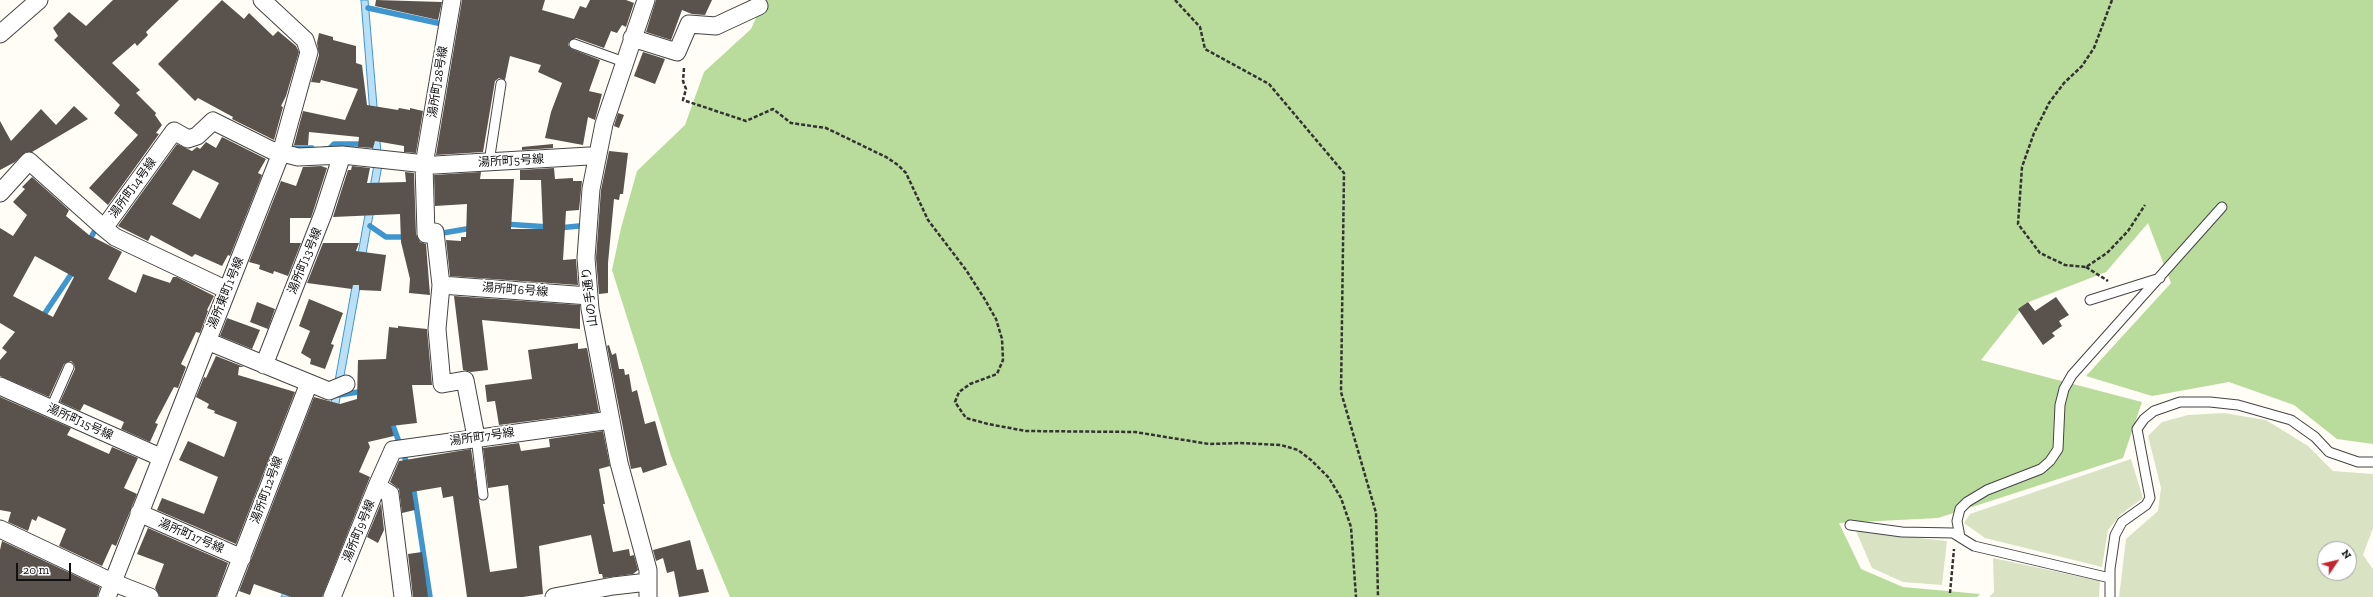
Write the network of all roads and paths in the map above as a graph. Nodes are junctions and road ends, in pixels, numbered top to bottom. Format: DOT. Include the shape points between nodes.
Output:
graph roads {
  1 [pos="39,0"];
  2 [pos="262,0"];
  3 [pos="452,0"];
  4 [pos="646,0"];
  5 [pos="1175,0"];
  6 [pos="2112,0"];
  7 [pos="759,6"];
  8 [pos="0,34"];
  9 [pos="632,38"];
  10 [pos="574,44"];
  11 [pos="676,52"];
  12 [pos="624,62"];
  13 [pos="501,84"];
  14 [pos="281,153"];
  15 [pos="342,155"];
  16 [pos="597,158"];
  17 [pos="489,162"];
  18 [pos="424,165"];
  19 [pos="0,193"];
  20 [pos="2145,205"];
  21 [pos="2222,208"];
  22 [pos="104,228"];
  23 [pos="2161,278"];
  24 [pos="441,285"];
  25 [pos="227,290"];
  26 [pos="589,296"];
  27 [pos="2090,300"];
  28 [pos="207,341"];
  29 [pos="264,365"];
  30 [pos="69,367"];
  31 [pos="309,383"];
  32 [pos="346,384"];
  33 [pos="0,386"];
  34 [pos="51,408"];
  35 [pos="611,420"];
  36 [pos="476,437"];
  37 [pos="160,457"];
  38 [pos="2373,462"];
  39 [pos="377,486"];
  40 [pos="483,494"];
  41 [pos="139,513"];
  42 [pos="1850,525"];
  43 [pos="0,529"];
  44 [pos="1958,536"];
  45 [pos="242,558"];
  46 [pos="2110,578"];
  47 [pos="109,590"];
  48 [pos="648,590"];
  49 [pos="1950,592"];
  50 [pos="150,597"];
  51 [pos="226,597"];
  52 [pos="332,597"];
  53 [pos="404,597"];
  54 [pos="554,597"];
  55 [pos="1356,597"];
  56 [pos="1378,597"];
  57 [pos="2110,597"];
  1 -- 8 [label="street"];
  2 -- 14 [label="street, 湯所東町1号線" via="305,40 308,52"];
  3 -- 18 [label="street, 湯所町28号線"];
  4 -- 9 [label="street, 山の手通り"];
  5 -- 56 [label="path" via="1200,27 1205,49 1269,84 1344,173 1341,392 1376,513"];
  6 -- 20 [label="path" via="2094,48 2082,66 2064,83 2049,103 2034,132 2022,167 2018,224 2040,253 2065,265 2086,267 2107,253"];
  7 -- 11 [label="street" via="720,25 689,24"];
  9 -- 11 [label="street"];
  9 -- 12 [label="street, 山の手通り"];
  10 -- 12 [label="lane"];
  11 -- 55 [label="path" via="685,56 683,81 686,89 683,100 746,121 773,109 791,124 826,128 886,158 906,173 928,220 984,298 996,319 1002,339 1003,360 997,374 970,384 959,392 955,402 966,418 1026,431 1135,432 1208,444 1240,442 1280,445 1298,450 1329,478 1341,498 1351,527"];
  12 -- 16 [label="street, 山の手通り" via="604,124"];
  13 -- 17 [label="lane"];
  14 -- 15 [label="street, 湯所町5号線" via="298,157"];
  14 -- 22 [label="street, 湯所町14号線" via="213,122 197,136 188,139 174,132"];
  14 -- 25 [label="street, 湯所東町1号線"];
  15 -- 18 [label="street, 湯所町5号線"];
  15 -- 29 [label="street, 湯所町13号線" via="323,214"];
  16 -- 17 [label="street, 湯所町5号線" via="589,156"];
  16 -- 26 [label="street, 山の手通り" via="591,189 586,258"];
  17 -- 18 [label="street, 湯所町5号線"];
  18 -- 24 [label="street, 湯所町28号線" via="426,234 435,232"];
  19 -- 22 [label="street, 湯所町14号線" via="29,161"];
  21 -- 23 [label="lane"];
  22 -- 25 [label="street" via="115,237"];
  23 -- 27 [label="lane"];
  23 -- 44 [label="lane" via="2072,376 2064,389 2060,405 2058,449 2050,461 2041,468 1987,490 1967,502 1960,509 1957,521"];
  24 -- 26 [label="street, 湯所町6号線"];
  24 -- 36 [label="street" via="437,328 442,384 465,380"];
  25 -- 28 [label="street, 湯所東町1号線"];
  26 -- 35 [label="street, 山の手通り"];
  28 -- 29 [label="street"];
  28 -- 37 [label="street, 湯所東町1号線"];
  29 -- 31 [label="street"];
  30 -- 34 [label="lane"];
  31 -- 32 [label="street" via="329,391"];
  31 -- 45 [label="street, 湯所町12号線"];
  33 -- 34 [label="street, 湯所町15号線"];
  34 -- 37 [label="street, 湯所町15号線"];
  35 -- 36 [label="street, 湯所町7号線"];
  35 -- 48 [label="street, 山の手通り" via="619,463 648,570"];
  36 -- 39 [label="street, 湯所町7号線" via="392,450"];
  36 -- 40 [label="lane"];
  37 -- 41 [label="street, 湯所東町1号線"];
  38 -- 46 [label="lane" via="2358,462 2329,452 2316,437 2291,420 2238,405 2180,402 2154,411 2136,429 2150,498 2146,505 2122,522 2115,535"];
  39 -- 52 [label="street, 湯所町9号線"];
  39 -- 53 [label="street, 湯所町9号線" via="390,494"];
  41 -- 45 [label="street, 湯所町17号線"];
  41 -- 47 [label="street, 湯所東町1号線"];
  42 -- 44 [label="lane" via="1902,532 1952,533"];
  43 -- 47 [label="street"];
  44 -- 46 [label="lane" via="1974,546"];
  44 -- 49 [label="path"];
  45 -- 51 [label="street, 湯所町12号線"];
  46 -- 57 [label="lane"];
  47 -- 50 [label="street"];
  48 -- 54 [label="street" via="613,586"];
}
